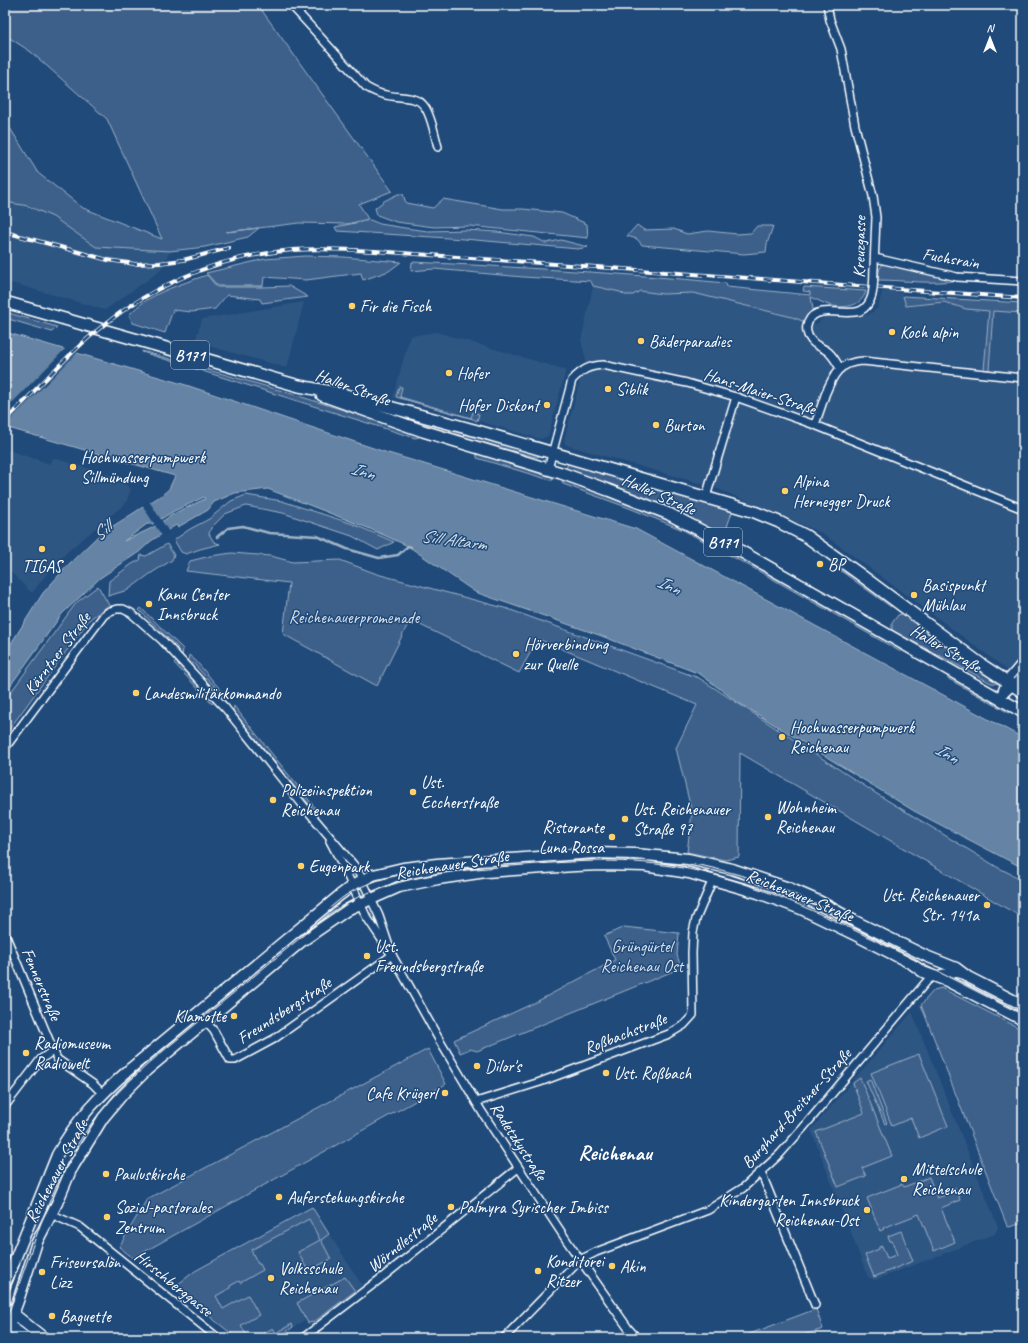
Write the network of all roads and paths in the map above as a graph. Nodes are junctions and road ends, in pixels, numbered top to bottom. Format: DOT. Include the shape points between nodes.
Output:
graph roads {
  1 [pos="292,5"];
  2 [pos="827,5"];
  3 [pos="438,147"];
  4 [pos="875,258"];
  5 [pos="1023,281"];
  6 [pos="5,302"];
  7 [pos="840,368"];
  8 [pos="1023,378"];
  9 [pos="299,386"];
  10 [pos="736,397"];
  11 [pos="815,425"];
  12 [pos="552,453"];
  13 [pos="548,469"];
  14 [pos="706,497"];
  15 [pos="1023,509"];
  16 [pos="887,624"];
  17 [pos="890,636"];
  18 [pos="1023,661"];
  19 [pos="1023,675"];
  20 [pos="1009,684"];
  21 [pos="1023,692"];
  22 [pos="999,699"];
  23 [pos="1023,712"];
  24 [pos="5,748"];
  25 [pos="324,830"];
  26 [pos="726,867"];
  27 [pos="713,879"];
  28 [pos="363,880"];
  29 [pos="352,886"];
  30 [pos="371,898"];
  31 [pos="360,903"];
  32 [pos="5,934"];
  33 [pos="383,936"];
  34 [pos="392,955"];
  35 [pos="922,972"];
  36 [pos="934,976"];
  37 [pos="968,976"];
  38 [pos="924,985"];
  39 [pos="1023,1005"];
  40 [pos="1023,1020"];
  41 [pos="205,1021"];
  42 [pos="54,1050"];
  43 [pos="102,1093"];
  44 [pos="476,1102"];
  45 [pos="5,1106"];
  46 [pos="518,1168"];
  47 [pos="761,1172"];
  48 [pos="51,1214"];
  49 [pos="580,1260"];
  50 [pos="5,1284"];
  51 [pos="815,1305"];
  52 [pos="5,1307"];
  53 [pos="14,1313"];
  54 [pos="7,1324"];
  55 [pos="5,1336"];
  56 [pos="635,1337"];
  57 [pos="26,1338"];
  58 [pos="44,1338"];
  59 [pos="218,1338"];
  60 [pos="303,1338"];
  61 [pos="504,1338"];
  1 -- 3 [label="street" via="366,87 376,93 422,103 428,112"];
  2 -- 4 [label="street, Kreuzgasse" via="841,49 876,217"];
  4 -- 5 [label="street, Fuchsrain" via="957,277"];
  4 -- 7 [label="street, Kreuzgasse, bridge" via="872,297 867,306 854,313 819,312 808,323 810,340 832,356"];
  6 -- 9 [label="main road, Haller Straße / B171"];
  7 -- 8 [label="street" via="863,361"];
  7 -- 11 [label="street" via="831,382"];
  9 -- 12 [label="main road, Haller Straße / B171" via="342,394"];
  9 -- 13 [label="main road, Haller Straße / B171" via="423,431"];
  10 -- 11 [label="street, Hans-Maier-Straße"];
  10 -- 12 [label="street, Hans-Maier-Straße" via="656,376 603,365 591,366 572,380"];
  10 -- 14 [label="street, Haller Straße"];
  11 -- 15 [label="street, Hans-Maier-Straße"];
  12 -- 13 [label="street, Hans-Maier-Straße"];
  12 -- 14 [label="main road, Haller Straße / B171"];
  13 -- 17 [label="main road, Haller Straße / B171" via="669,514 742,552"];
  14 -- 20 [label="main road, Haller Straße / B171" via="752,511 806,536 842,561 902,611"];
  16 -- 17 [label="main road"];
  17 -- 22 [label="main road, Haller Straße / B171"];
  18 -- 20 [label="street"];
  19 -- 20 [label="street"];
  20 -- 21 [label="main road, Haller Straße / B171"];
  20 -- 22 [label="street"];
  22 -- 23 [label="main road, Haller Straße / B171"];
  24 -- 25 [label="street, Kärntner Straße" via="104,615 110,611 123,609 162,640 226,709"];
  25 -- 28 [label="street, Radetzkystraße" via="350,859"];
  25 -- 29 [label="street, Radetzkystraße"];
  26 -- 27 [label="street"];
  26 -- 28 [label="street, Reichenauer Straße" via="670,857 581,854 426,865 380,873"];
  26 -- 37 [label="street, Reichenauer Straße" via="820,901 855,921"];
  27 -- 30 [label="street, Reichenauer Straße" via="644,866 575,866 493,871 438,879 399,887"];
  27 -- 35 [label="street, Reichenauer Straße" via="801,909 855,934 912,964"];
  27 -- 44 [label="street, Roßbachstraße" via="693,932 694,1015 684,1025 669,1034 578,1068"];
  28 -- 29 [label="street, Reichenauer Straße"];
  28 -- 30 [label="street, Radetzkystraße"];
  29 -- 31 [label="street, Radetzkystraße"];
  29 -- 43 [label="street, Reichenauer Straße"];
  30 -- 31 [label="street, Reichenauer Straße"];
  30 -- 33 [label="street, Radetzkystraße" via="379,916"];
  31 -- 33 [label="street, Radetzkystraße" via="366,916"];
  31 -- 41 [label="street, Reichenauer Straße" via="344,911 301,942"];
  32 -- 42 [label="street, Fennerstraße"];
  33 -- 34 [label="street, Radetzkystraße"];
  33 -- 34 [label="street, Radetzkystraße"];
  34 -- 41 [label="street, Freundsbergstraße" via="274,1039 235,1060 230,1060 214,1031"];
  34 -- 44 [label="street, Radetzkystraße"];
  35 -- 36 [label="street, Reichenauer Straße"];
  35 -- 38 [label="street"];
  36 -- 37 [label="street" via="948,972"];
  36 -- 38 [label="street, Burghard-Breitner-Straße"];
  36 -- 40 [label="street, Reichenauer Straße"];
  37 -- 39 [label="street, Reichenauer Straße"];
  38 -- 47 [label="street, Burghard-Breitner-Straße" via="803,1128"];
  41 -- 48 [label="street, Reichenauer Straße" via="135,1081 111,1108 80,1154"];
  42 -- 43 [label="street, Fennerstraße" via="57,1059"];
  42 -- 45 [label="street" via="41,1058"];
  43 -- 50 [label="street, Reichenauer Straße" via="80,1118 57,1155"];
  44 -- 46 [label="street, Radetzkystraße"];
  46 -- 49 [label="street, Radetzkystraße"];
  46 -- 60 [label="street, Wörndlestraße"];
  47 -- 49 [label="street, Burghard-Breitner-Straße" via="743,1188 708,1210"];
  47 -- 51 [label="street"];
  48 -- 53 [label="street, Reichenauer Straße" via="37,1242"];
  48 -- 59 [label="street, Hirschberggasse" via="80,1227"];
  49 -- 56 [label="street, Radetzkystraße"];
  49 -- 61 [label="street, Burghard-Breitner-Straße"];
  52 -- 53 [label="street"];
  53 -- 54 [label="street, Reichenauer Straße"];
  53 -- 58 [label="street"];
  54 -- 55 [label="street, Reichenauer Straße"];
  54 -- 57 [label="street"];
}
